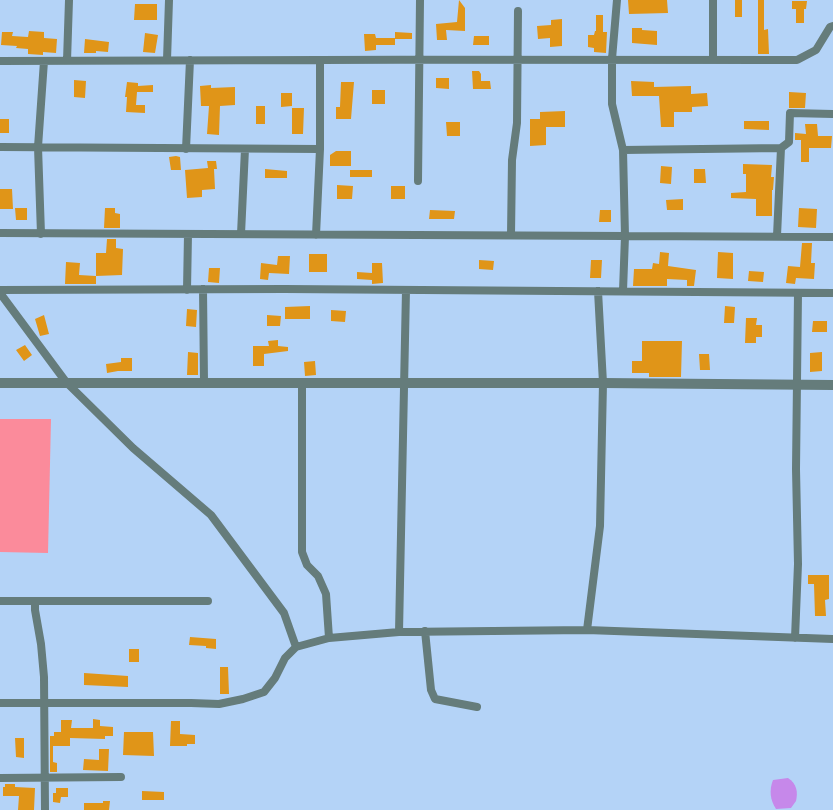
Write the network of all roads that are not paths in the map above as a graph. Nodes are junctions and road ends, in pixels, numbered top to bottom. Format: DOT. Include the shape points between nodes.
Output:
graph roads {
  1 [pos="69,0"];
  2 [pos="168,0"];
  3 [pos="420,0"];
  4 [pos="617,0"];
  5 [pos="713,0"];
  6 [pos="518,11"];
  7 [pos="833,26"];
  8 [pos="517,59"];
  9 [pos="612,59"];
  10 [pos="713,59"];
  11 [pos="167,60"];
  12 [pos="190,60"];
  13 [pos="320,60"];
  14 [pos="0,61"];
  15 [pos="44,61"];
  16 [pos="68,61"];
  17 [pos="420,61"];
  18 [pos="833,114"];
  19 [pos="0,147"];
  20 [pos="38,147"];
  21 [pos="186,148"];
  22 [pos="781,148"];
  23 [pos="245,149"];
  24 [pos="320,150"];
  25 [pos="623,150"];
  26 [pos="418,181"];
  27 [pos="0,233"];
  28 [pos="41,234"];
  29 [pos="188,234"];
  30 [pos="241,234"];
  31 [pos="316,235"];
  32 [pos="511,235"];
  33 [pos="625,236"];
  34 [pos="776,236"];
  35 [pos="833,237"];
  36 [pos="204,289"];
  37 [pos="187,290"];
  38 [pos="406,290"];
  39 [pos="598,291"];
  40 [pos="623,291"];
  41 [pos="0,292"];
  42 [pos="798,293"];
  43 [pos="833,294"];
  44 [pos="66,382"];
  45 [pos="204,382"];
  46 [pos="302,382"];
  47 [pos="0,383"];
  48 [pos="403,383"];
  49 [pos="603,383"];
  50 [pos="797,385"];
  51 [pos="833,385"];
  52 [pos="208,601"];
  53 [pos="0,602"];
  54 [pos="35,602"];
  55 [pos="587,630"];
  56 [pos="425,631"];
  57 [pos="399,632"];
  58 [pos="329,638"];
  59 [pos="795,638"];
  60 [pos="833,638"];
  61 [pos="296,648"];
  62 [pos="0,703"];
  63 [pos="43,703"];
  64 [pos="477,707"];
  65 [pos="121,777"];
  66 [pos="0,778"];
  67 [pos="44,778"];
  68 [pos="45,810"];
  1 -- 16 [label="street"];
  2 -- 11 [label="street"];
  3 -- 17 [label="street"];
  4 -- 9 [label="street"];
  5 -- 10 [label="street"];
  6 -- 8 [label="street"];
  7 -- 10 [label="street" via="816,50 796,60"];
  8 -- 9 [label="street"];
  8 -- 17 [label="street"];
  8 -- 32 [label="street"];
  9 -- 10 [label="street"];
  9 -- 25 [label="street" via="612,104"];
  11 -- 12 [label="street"];
  11 -- 16 [label="street"];
  12 -- 13 [label="street"];
  12 -- 21 [label="street"];
  13 -- 17 [label="street"];
  13 -- 24 [label="street"];
  14 -- 15 [label="street"];
  15 -- 16 [label="street"];
  15 -- 20 [label="street"];
  17 -- 26 [label="street"];
  18 -- 22 [label="street" via="790,114 789,142"];
  19 -- 20 [label="street"];
  20 -- 21 [label="street"];
  20 -- 28 [label="street"];
  21 -- 23 [label="street"];
  22 -- 25 [label="street"];
  22 -- 34 [label="street"];
  23 -- 24 [label="street"];
  23 -- 30 [label="street"];
  24 -- 31 [label="street"];
  25 -- 33 [label="street"];
  27 -- 28 [label="street"];
  28 -- 29 [label="street"];
  29 -- 30 [label="street"];
  29 -- 37 [label="street"];
  30 -- 31 [label="street"];
  31 -- 32 [label="street"];
  32 -- 33 [label="street"];
  33 -- 34 [label="street"];
  33 -- 40 [label="street"];
  34 -- 35 [label="street"];
  36 -- 37 [label="street"];
  36 -- 38 [label="street"];
  36 -- 45 [label="street"];
  37 -- 41 [label="street"];
  38 -- 39 [label="street"];
  38 -- 48 [label="street"];
  39 -- 40 [label="street"];
  39 -- 49 [label="street"];
  40 -- 42 [label="street"];
  41 -- 44 [label="street"];
  42 -- 43 [label="street"];
  42 -- 50 [label="street"];
  44 -- 45 [label="street"];
  44 -- 47 [label="street"];
  44 -- 61 [label="street" via="133,448 211,515 284,613"];
  45 -- 46 [label="street"];
  46 -- 48 [label="street"];
  46 -- 58 [label="street" via="302,552 326,594"];
  48 -- 49 [label="street"];
  48 -- 57 [label="street"];
  49 -- 50 [label="street"];
  49 -- 55 [label="street" via="600,526"];
  50 -- 51 [label="street"];
  50 -- 59 [label="street"];
  52 -- 54 [label="street"];
  53 -- 54 [label="street"];
  54 -- 63 [label="street" via="41,644"];
  55 -- 56 [label="street"];
  55 -- 59 [label="street"];
  56 -- 57 [label="street"];
  56 -- 64 [label="street" via="431,690 435,699"];
  57 -- 58 [label="street"];
  58 -- 61 [label="street"];
  59 -- 60 [label="street"];
  61 -- 63 [label="street" via="285,658 264,692 243,700 219,704"];
  62 -- 63 [label="street"];
  63 -- 67 [label="street"];
  65 -- 67 [label="street"];
  66 -- 67 [label="street"];
  67 -- 68 [label="street"];
}
